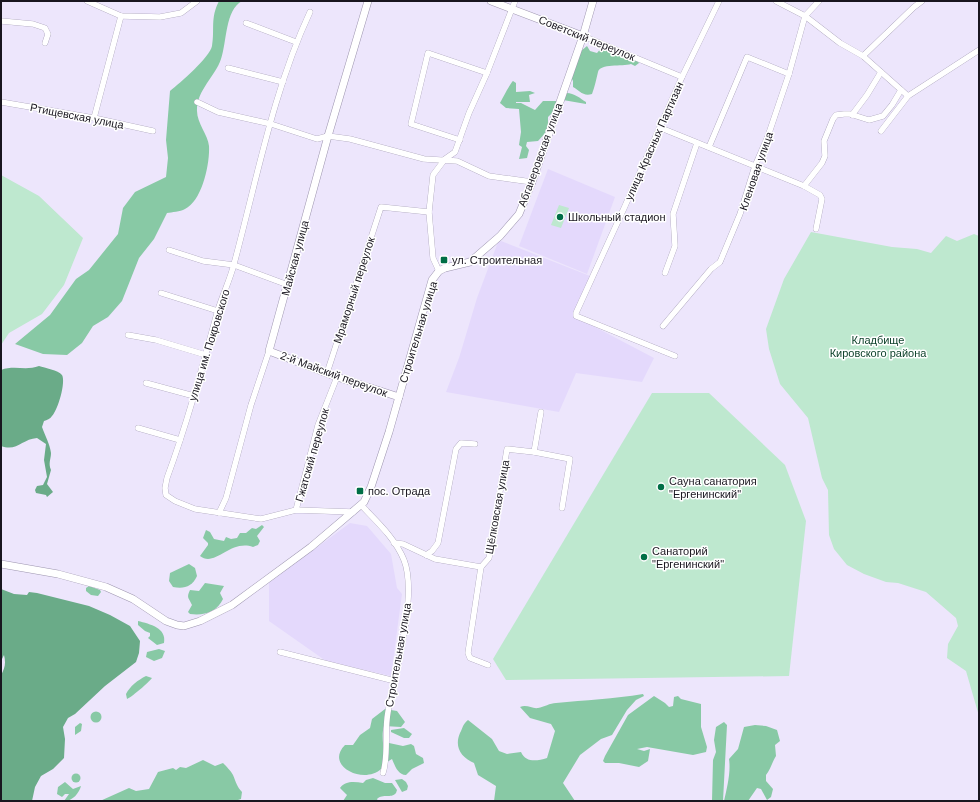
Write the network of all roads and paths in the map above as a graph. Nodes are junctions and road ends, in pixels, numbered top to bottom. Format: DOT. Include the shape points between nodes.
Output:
graph roads {
  1 [pos="87,1"];
  2 [pos="197,1"];
  3 [pos="368,1"];
  4 [pos="491,1"];
  5 [pos="515,1"];
  6 [pos="593,1"];
  7 [pos="719,1"];
  8 [pos="776,1"];
  9 [pos="819,1"];
  10 [pos="922,1"];
  11 [pos="513,9"];
  12 [pos="310,12"];
  13 [pos="121,16"];
  14 [pos="805,16"];
  15 [pos="1,21"];
  16 [pos="246,23"];
  17 [pos="584,36"];
  18 [pos="296,42"];
  19 [pos="45,43"];
  20 [pos="979,50"];
  21 [pos="863,56"];
  22 [pos="228,68"];
  23 [pos="881,72"];
  24 [pos="487,73"];
  25 [pos="789,74"];
  26 [pos="682,76"];
  27 [pos="282,82"];
  28 [pos="901,90"];
  29 [pos="908,96"];
  30 [pos="1,102"];
  31 [pos="197,102"];
  32 [pos="852,115"];
  33 [pos="94,118"];
  34 [pos="270,124"];
  35 [pos="661,128"];
  36 [pos="153,131"];
  37 [pos="881,131"];
  38 [pos="328,136"];
  39 [pos="460,140"];
  40 [pos="698,143"];
  41 [pos="709,147"];
  42 [pos="445,159"];
  43 [pos="755,166"];
  44 [pos="532,182"];
  45 [pos="804,186"];
  46 [pos="429,212"];
  47 [pos="816,229"];
  48 [pos="170,250"];
  49 [pos="234,266"];
  50 [pos="439,271"];
  51 [pos="665,273"];
  52 [pos="288,285"];
  53 [pos="161,293"];
  54 [pos="218,311"];
  55 [pos="663,326"];
  56 [pos="128,335"];
  57 [pos="269,351"];
  58 [pos="206,355"];
  59 [pos="675,356"];
  60 [pos="327,373"];
  61 [pos="337,377"];
  62 [pos="146,383"];
  63 [pos="194,396"];
  64 [pos="399,397"];
  65 [pos="541,412"];
  66 [pos="138,428"];
  67 [pos="180,440"];
  68 [pos="475,444"];
  69 [pos="534,452"];
  70 [pos="361,505"];
  71 [pos="562,508"];
  72 [pos="296,510"];
  73 [pos="353,512"];
  74 [pos="219,513"];
  75 [pos="394,543"];
  76 [pos="426,555"];
  77 [pos="1,564"];
  78 [pos="481,567"];
  79 [pos="280,652"];
  80 [pos="488,665"];
  81 [pos="395,681"];
  82 [pos="383,773"];
  1 -- 13 [label="street"];
  2 -- 13 [label="street" via="181,13 160,17"];
  3 -- 38 [label="street, Майская улица"];
  4 -- 11 [label="street, Советский переулок"];
  5 -- 11 [label="street, Строительная улица"];
  6 -- 17 [label="street, Абганеровская улица"];
  7 -- 26 [label="street, улица Красных Партизан"];
  8 -- 14 [label="street"];
  9 -- 14 [label="street, Кленовая улица"];
  10 -- 21 [label="street"];
  11 -- 17 [label="street, Советский переулок"];
  11 -- 24 [label="street, Строительная улица"];
  12 -- 18 [label="street, улица им. Покровского"];
  13 -- 33 [label="street"];
  14 -- 21 [label="street" via="840,43"];
  14 -- 25 [label="street, Кленовая улица"];
  15 -- 19 [label="street" via="33,24 45,28 48,34"];
  16 -- 18 [label="street"];
  17 -- 26 [label="street, Советский переулок"];
  17 -- 44 [label="street, Абганеровская улица"];
  18 -- 27 [label="street, улица им. Покровского"];
  20 -- 29 [label="street"];
  21 -- 23 [label="street"];
  22 -- 27 [label="street"];
  23 -- 28 [label="street"];
  23 -- 32 [label="street"];
  24 -- 39 [label="street, Строительная улица"];
  24 -- 39 [label="street" via="428,53 411,124"];
  25 -- 41 [label="street" via="747,57"];
  25 -- 43 [label="street, Кленовая улица"];
  26 -- 35 [label="street, улица Красных Партизан"];
  27 -- 34 [label="street, улица им. Покровского"];
  28 -- 29 [label="street"];
  28 -- 32 [label="street" via="883,116 869,120"];
  29 -- 37 [label="street"];
  30 -- 33 [label="street, Ртищевская улица"];
  31 -- 34 [label="street" via="218,112"];
  32 -- 45 [label="street" via="836,116 833,119 824,141 825,156 822,163"];
  33 -- 36 [label="street, Ртищевская улица"];
  34 -- 38 [label="street" via="317,139"];
  34 -- 49 [label="street, улица им. Покровского"];
  35 -- 40 [label="street"];
  35 -- 59 [label="street, улица Красных Партизан" via="576,316"];
  38 -- 42 [label="street" via="350,139 424,159"];
  38 -- 52 [label="street, Майская улица"];
  39 -- 42 [label="street, Строительная улица" via="455,152"];
  40 -- 41 [label="street"];
  40 -- 51 [label="street" via="673,214 675,246"];
  41 -- 43 [label="street"];
  42 -- 44 [label="street" via="457,161 489,176"];
  42 -- 46 [label="street, Строительная улица" via="432,176"];
  43 -- 45 [label="street"];
  43 -- 55 [label="street, Кленовая улица" via="740,214 720,262 711,269"];
  44 -- 50 [label="street, Абганеровская улица" via="519,214 487,248 470,262"];
  45 -- 47 [label="street" via="820,195 822,199"];
  46 -- 50 [label="street, Строительная улица" via="433,258"];
  46 -- 60 [label="street, Мраморный переулок" via="381,206"];
  48 -- 49 [label="street" via="203,261"];
  49 -- 52 [label="street"];
  49 -- 54 [label="street, улица им. Покровского"];
  50 -- 64 [label="street, Строительная улица" via="432,280"];
  52 -- 57 [label="street, Майская улица"];
  53 -- 54 [label="street"];
  54 -- 58 [label="street, улица им. Покровского"];
  56 -- 58 [label="street" via="156,340"];
  57 -- 60 [label="street, 2-й Майский переулок"];
  57 -- 74 [label="street, Майская улица" via="251,404 226,498"];
  58 -- 63 [label="street, улица им. Покровского"];
  60 -- 61 [label="street, 2-й Майский переулок"];
  61 -- 64 [label="street, 2-й Майский переулок"];
  61 -- 72 [label="street, Гжатский переулок" via="318,425"];
  62 -- 63 [label="street"];
  63 -- 67 [label="street, улица им. Покровского"];
  64 -- 70 [label="street, Строительная улица" via="371,487"];
  65 -- 69 [label="street"];
  66 -- 67 [label="street"];
  67 -- 74 [label="street, улица им. Покровского" via="167,478 166,494 194,509"];
  68 -- 76 [label="street" via="461,443 456,449 438,542"];
  69 -- 71 [label="street" via="570,459"];
  69 -- 78 [label="street, Щёлковская улица" via="507,449 490,558"];
  70 -- 73 [label="street, Строительная улица"];
  70 -- 75 [label="street, Строительная улица"];
  72 -- 73 [label="street, улица им. Покровского"];
  72 -- 74 [label="street, улица им. Покровского" via="262,519"];
  73 -- 77 [label="street, Строительная улица" via="311,547 232,604 200,621 184,626 171,623 133,599 92,582"];
  75 -- 76 [label="street" via="403,544"];
  75 -- 81 [label="street, Строительная улица" via="404,560 409,589"];
  76 -- 78 [label="street"];
  78 -- 80 [label="street, Щёлковская улица" via="468,653 470,658"];
  79 -- 81 [label="street"];
  81 -- 82 [label="street, Строительная улица" via="387,718"];
}
